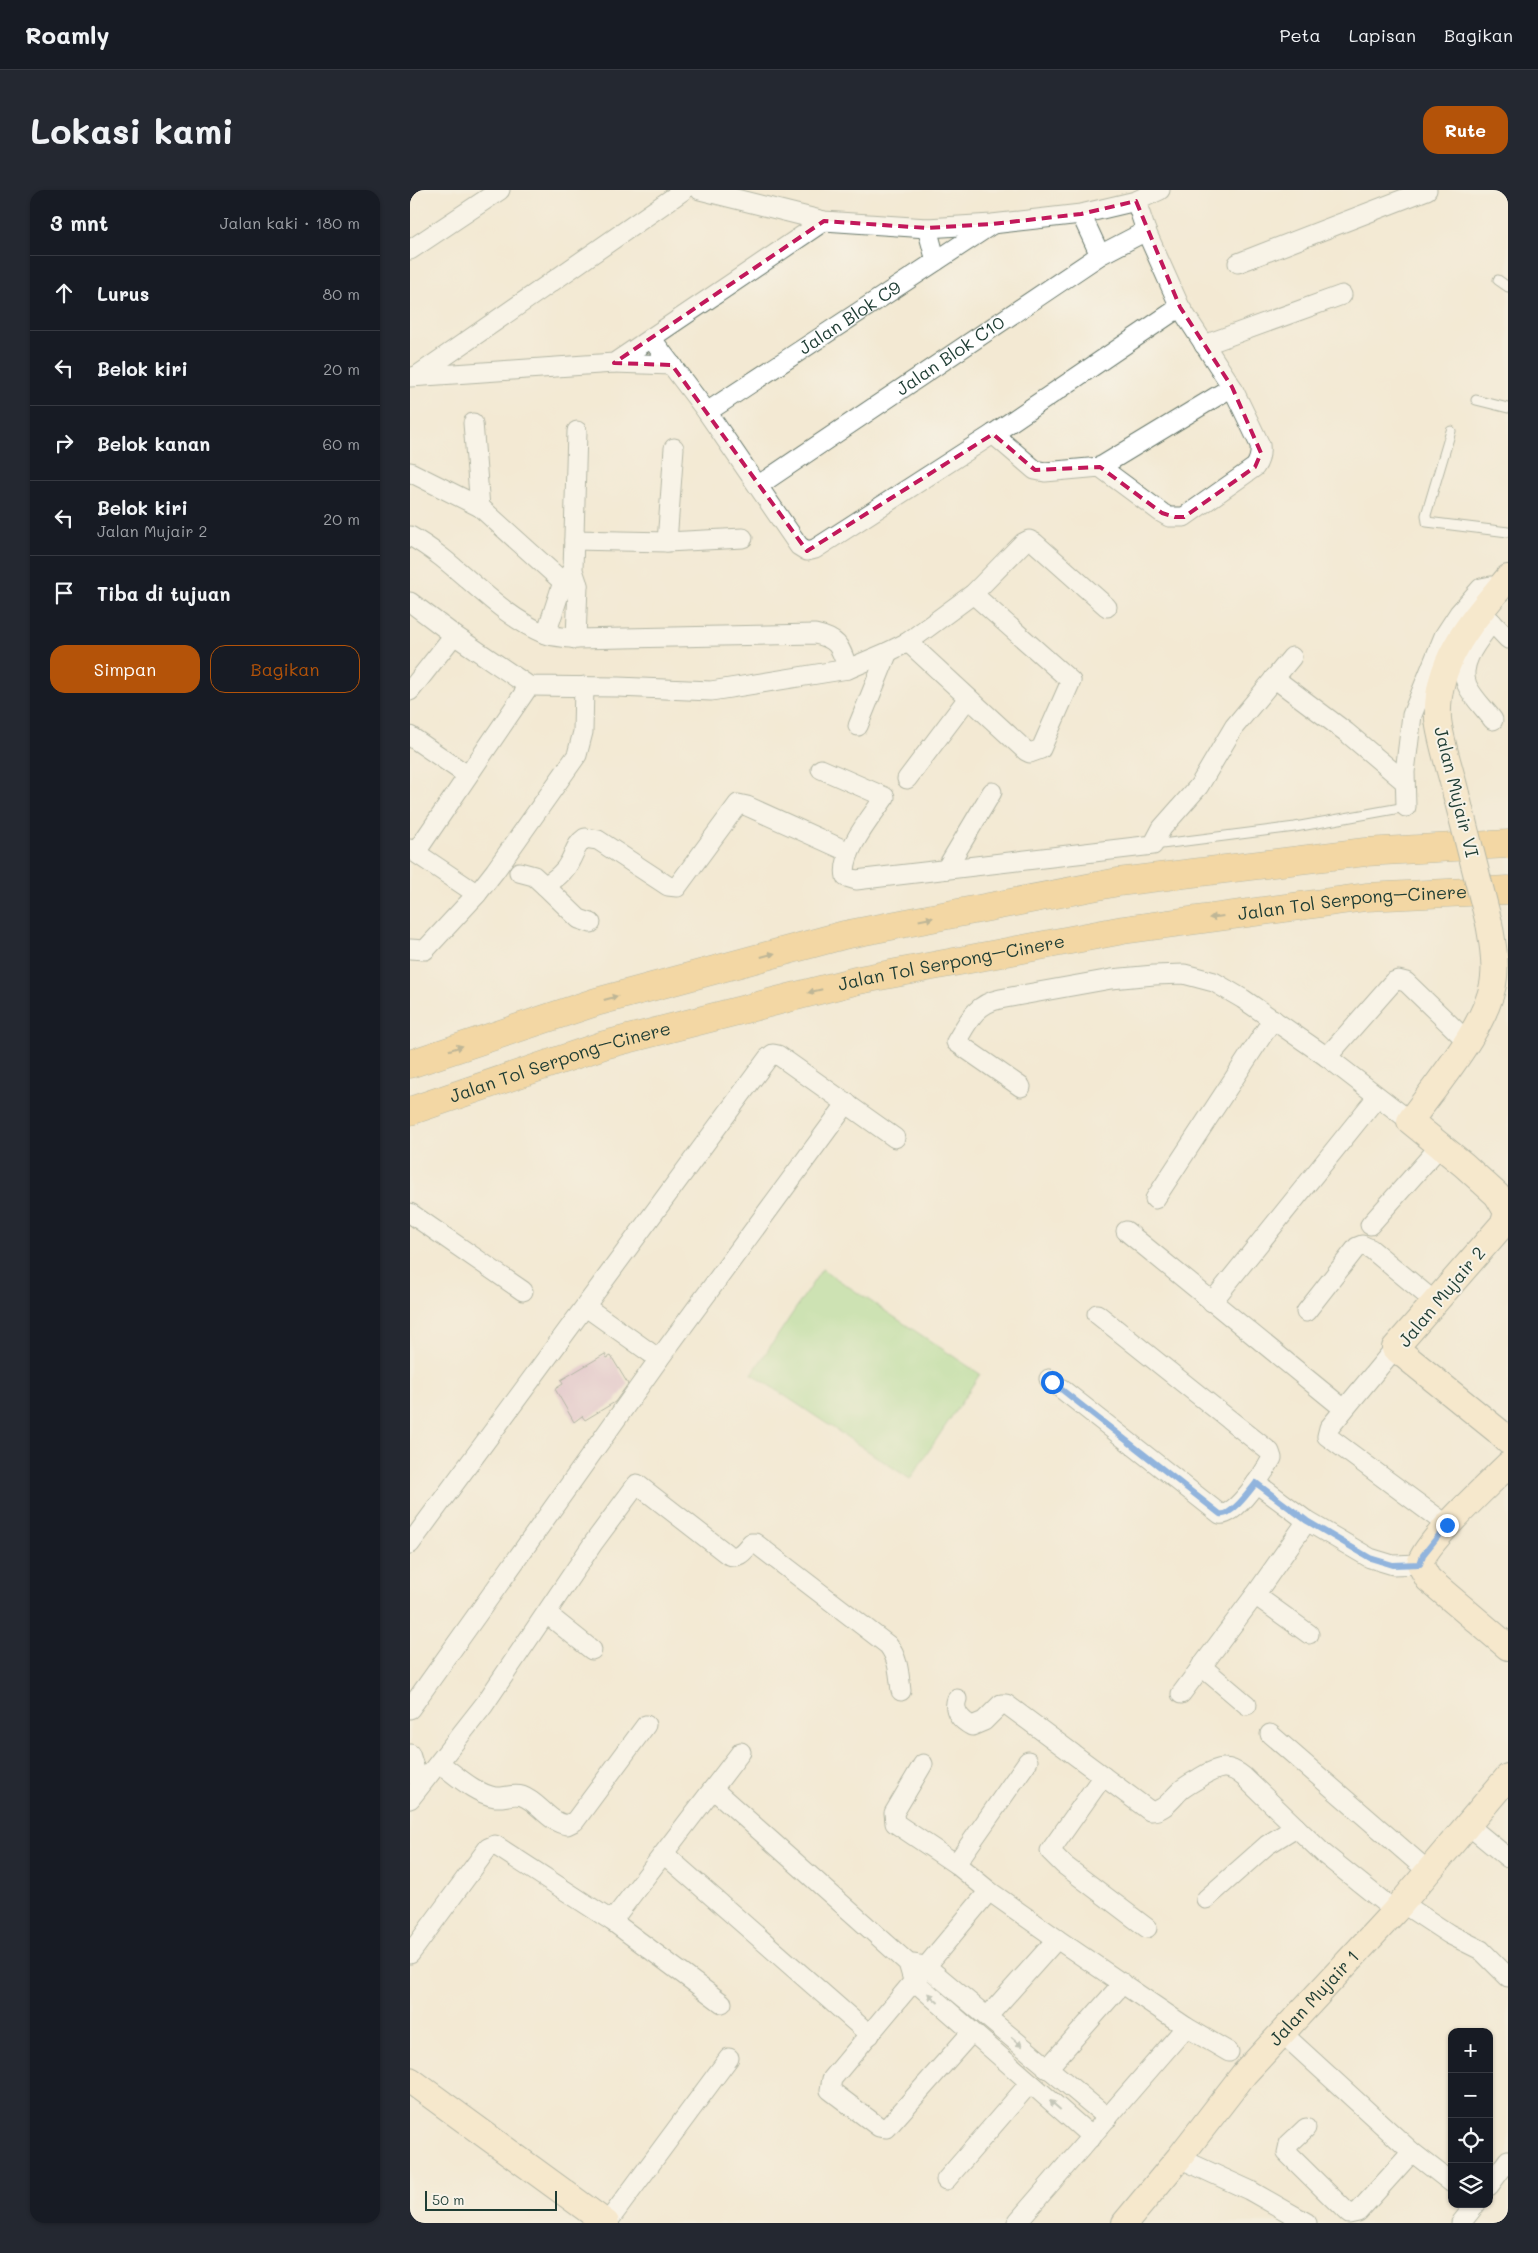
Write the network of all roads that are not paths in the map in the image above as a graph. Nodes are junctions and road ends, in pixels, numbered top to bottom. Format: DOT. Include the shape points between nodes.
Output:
graph roads {
  1 [pos="500,190"];
  2 [pos="684,190"];
  3 [pos="700,190"];
  4 [pos="1160,190"];
  5 [pos="1427,190"];
  6 [pos="1136,201"];
  7 [pos="1081,214"];
  8 [pos="824,221"];
  9 [pos="992,224"];
  10 [pos="927,228"];
  11 [pos="1146,231"];
  12 [pos="410,250"];
  13 [pos="1100,255"];
  14 [pos="936,261"];
  15 [pos="1238,263"];
  16 [pos="1498,280"];
  17 [pos="1508,287"];
  18 [pos="1342,295"];
  19 [pos="1180,307"];
  20 [pos="652,338"];
  21 [pos="464,343"];
  22 [pos="1204,345"];
  23 [pos="614,363"];
  24 [pos="672,365"];
  25 [pos="476,372"];
  26 [pos="413,376"];
  27 [pos="1232,388"];
  28 [pos="1476,400"];
  29 [pos="1508,408"];
  30 [pos="707,412"];
  31 [pos="473,423"];
  32 [pos="1451,430"];
  33 [pos="577,431"];
  34 [pos="993,434"];
  35 [pos="674,448"];
  36 [pos="1100,467"];
  37 [pos="410,472"];
  38 [pos="759,485"];
  39 [pos="480,507"];
  40 [pos="1508,532"];
  41 [pos="410,536"];
  42 [pos="743,538"];
  43 [pos="574,540"];
  44 [pos="667,542"];
  45 [pos="571,579"];
  46 [pos="1504,583"];
  47 [pos="973,594"];
  48 [pos="410,602"];
  49 [pos="1107,607"];
  50 [pos="1487,617"];
  51 [pos="546,634"];
  52 [pos="454,635"];
  53 [pos="576,639"];
  54 [pos="1508,639"];
  55 [pos="908,642"];
  56 [pos="888,652"];
  57 [pos="1292,657"];
  58 [pos="848,669"];
  59 [pos="1274,678"];
  60 [pos="528,686"];
  61 [pos="584,686"];
  62 [pos="410,691"];
  63 [pos="968,698"];
  64 [pos="1493,720"];
  65 [pos="858,726"];
  66 [pos="410,736"];
  67 [pos="821,768"];
  68 [pos="467,775"];
  69 [pos="906,779"];
  70 [pos="1405,782"];
  71 [pos="992,792"];
  72 [pos="1406,807"];
  73 [pos="1508,844"];
  74 [pos="1153,846"];
  75 [pos="413,850"];
  76 [pos="849,852"];
  77 [pos="946,869"];
  78 [pos="519,872"];
  79 [pos="545,886"];
  80 [pos="1508,890"];
  81 [pos="477,894"];
  82 [pos="591,923"];
  83 [pos="410,949"];
  84 [pos="1273,1019"];
  85 [pos="1468,1042"];
  86 [pos="1328,1057"];
  87 [pos="410,1064"];
  88 [pos="1021,1087"];
  89 [pos="1377,1097"];
  90 [pos="847,1103"];
  91 [pos="410,1111"];
  92 [pos="1410,1121"];
  93 [pos="895,1138"];
  94 [pos="1441,1145"];
  95 [pos="1155,1200"];
  96 [pos="1508,1212"];
  97 [pos="410,1213"];
  98 [pos="1370,1225"];
  99 [pos="1126,1232"];
  100 [pos="523,1291"];
  101 [pos="1212,1302"];
  102 [pos="1435,1302"];
  103 [pos="586,1307"];
  104 [pos="1306,1312"];
  105 [pos="1097,1314"];
  106 [pos="1395,1348"];
  107 [pos="659,1359"];
  108 [pos="1049,1380"];
  109 [pos="1344,1409"];
  110 [pos="1508,1441"];
  111 [pos="1508,1465"];
  112 [pos="1256,1483"];
  113 [pos="1307,1521"];
  114 [pos="1447,1525"];
  115 [pos="410,1544"];
  116 [pos="1420,1564"];
  117 [pos="1255,1595"];
  118 [pos="547,1614"];
  119 [pos="1309,1634"];
  120 [pos="1508,1646"];
  121 [pos="592,1650"];
  122 [pos="1201,1666"];
  123 [pos="901,1691"];
  124 [pos="1181,1694"];
  125 [pos="958,1699"];
  126 [pos="1247,1705"];
  127 [pos="410,1709"];
  128 [pos="646,1725"];
  129 [pos="1270,1734"];
  130 [pos="741,1752"];
  131 [pos="410,1754"];
  132 [pos="1028,1761"];
  133 [pos="439,1763"];
  134 [pos="924,1764"];
  135 [pos="1103,1776"];
  136 [pos="1508,1777"];
  137 [pos="713,1789"];
  138 [pos="415,1793"];
  139 [pos="1468,1825"];
  140 [pos="1296,1827"];
  141 [pos="664,1854"];
  142 [pos="1508,1858"];
  143 [pos="956,1864"];
  144 [pos="1429,1872"];
  145 [pos="989,1891"];
  146 [pos="1206,1899"];
  147 [pos="1399,1907"];
  148 [pos="612,1921"];
  149 [pos="1146,1928"];
  150 [pos="1056,1939"];
  151 [pos="410,1954"];
  152 [pos="916,1970"];
  153 [pos="1508,1977"];
  154 [pos="1123,1983"];
  155 [pos="722,2003"];
  156 [pos="988,2016"];
  157 [pos="1186,2027"];
  158 [pos="972,2033"];
  159 [pos="1282,2033"];
  160 [pos="870,2035"];
  161 [pos="1228,2052"];
  162 [pos="729,2058"];
  163 [pos="1047,2068"];
  164 [pos="410,2080"];
  165 [pos="1030,2084"];
  166 [pos="1108,2118"];
  167 [pos="1306,2128"];
  168 [pos="1092,2137"];
  169 [pos="1412,2152"];
  170 [pos="1179,2158"];
  171 [pos="1508,2160"];
  172 [pos="946,2180"];
  173 [pos="1448,2181"];
  174 [pos="1493,2181"];
  175 [pos="1473,2208"];
  176 [pos="1018,2221"];
  177 [pos="606,2223"];
  178 [pos="1125,2223"];
  179 [pos="1307,2223"];
  180 [pos="1461,2223"];
  1 -- 12 [label="street"];
  2 -- 21 [label="street"];
  3 -- 8 [label="street"];
  4 -- 6 [label="street"];
  5 -- 15 [label="street"];
  6 -- 7 [label="street"];
  6 -- 11 [label="street"];
  7 -- 9 [label="street"];
  7 -- 13 [label="street"];
  8 -- 10 [label="street"];
  8 -- 20 [label="street"];
  9 -- 10 [label="street"];
  9 -- 14 [label="street, Jalan Blok C9"];
  10 -- 14 [label="street"];
  11 -- 13 [label="street, Jalan Blok C10"];
  11 -- 19 [label="street"];
  13 -- 38 [label="street, Jalan Blok C10"];
  14 -- 30 [label="street, Jalan Blok C9"];
  16 -- 17 [label="lane"];
  18 -- 22 [label="street"];
  19 -- 22 [label="street"];
  19 -- 34 [label="street"];
  20 -- 23 [label="street"];
  20 -- 24 [label="street"];
  21 -- 25 [label="street"];
  21 -- 26 [label="street"];
  22 -- 27 [label="street"];
  23 -- 24 [label="street"];
  23 -- 25 [label="street"];
  24 -- 30 [label="street"];
  25 -- 26 [label="street"];
  27 -- 36 [label="street"];
  27 -- 36 [label="street" via="1260,445 1259,462 1255,468 1184,516 1169,517 1162,513"];
  28 -- 29 [label="lane"];
  30 -- 38 [label="street"];
  31 -- 39 [label="street"];
  32 -- 40 [label="lane" via="1426,515 1427,522"];
  33 -- 43 [label="street"];
  34 -- 36 [label="street" via="1035,470 1046,472"];
  34 -- 38 [label="street" via="816,550 806,552 799,546"];
  35 -- 44 [label="street"];
  37 -- 39 [label="street"];
  39 -- 45 [label="street"];
  41 -- 51 [label="street" via="504,610"];
  42 -- 44 [label="street"];
  43 -- 44 [label="street"];
  43 -- 45 [label="street"];
  45 -- 51 [label="street"];
  45 -- 53 [label="street"];
  46 -- 50 [label="street, Jalan Mujair VI"];
  46 -- 70 [label="street" via="1481,588 1444,636 1412,714"];
  47 -- 49 [label="street" via="1029,540"];
  47 -- 55 [label="street"];
  47 -- 63 [label="street" via="1070,680 1041,750 1034,753 1026,751"];
  48 -- 52 [label="street"];
  50 -- 54 [label="street"];
  50 -- 64 [label="street" via="1465,666 1467,685"];
  50 -- 85 [label="street, Jalan Mujair VI, bridge" via="1458,641 1440,688 1438,720 1493,950 1494,977 1487,1002"];
  51 -- 53 [label="street"];
  52 -- 60 [label="street"];
  52 -- 62 [label="street"];
  53 -- 58 [label="street" via="815,634 835,641"];
  55 -- 56 [label="street"];
  55 -- 63 [label="street"];
  56 -- 58 [label="street"];
  56 -- 65 [label="street"];
  57 -- 59 [label="street"];
  58 -- 61 [label="street" via="711,691"];
  59 -- 70 [label="street"];
  59 -- 74 [label="street" via="1234,728 1199,786 1162,828"];
  60 -- 61 [label="street"];
  60 -- 68 [label="street"];
  61 -- 81 [label="street" via="583,732 577,755"];
  63 -- 69 [label="street"];
  66 -- 68 [label="street"];
  67 -- 76 [label="street" via="885,797"];
  68 -- 75 [label="street"];
  70 -- 72 [label="street"];
  71 -- 77 [label="street"];
  72 -- 74 [label="lane" via="1295,827"];
  87 -- 73 [label="highway, one-way" via="596,1002 854,933 1118,882 1365,852"];
  74 -- 77 [label="street"];
  75 -- 81 [label="street"];
  76 -- 77 [label="street" via="844,870 846,877 856,880"];
  76 -- 79 [label="street" via="738,804 677,888 668,886 598,840 585,838 578,843 561,874"];
  78 -- 79 [label="street" via="534,876"];
  79 -- 82 [label="street" via="579,919"];
  80 -- 91 [label="highway, Jalan Tol Serpong–Cinere, one-way" via="1366,897 1123,930 859,980 604,1046"];
  81 -- 83 [label="street" via="425,950"];
  84 -- 86 [label="street"];
  84 -- 88 [label="street" via="1214,982 1184,974 1111,979 988,1001 973,1013 956,1042"];
  84 -- 95 [label="street"];
  85 -- 86 [label="street" via="1406,982 1398,980"];
  85 -- 92 [label="street, Jalan Mujair VI"];
  86 -- 89 [label="street"];
  89 -- 92 [label="street"];
  89 -- 101 [label="street"];
  90 -- 93 [label="street"];
  90 -- 103 [label="street" via="773,1054"];
  90 -- 107 [label="street"];
  92 -- 94 [label="street, Jalan Mujair 2"];
  94 -- 96 [label="street, Jalan Mujair 2" via="1497,1195"];
  94 -- 98 [label="street"];
  96 -- 102 [label="street, Jalan Mujair 2" via="1504,1223"];
  97 -- 100 [label="street"];
  99 -- 101 [label="street"];
  101 -- 109 [label="street"];
  102 -- 104 [label="street" via="1370,1249 1360,1246"];
  102 -- 106 [label="street, Jalan Mujair 2"];
  103 -- 107 [label="street"];
  103 -- 115 [label="street"];
  105 -- 112 [label="street" via="1270,1452 1272,1458"];
  106 -- 109 [label="street"];
  106 -- 110 [label="street, Jalan Mujair 2"];
  107 -- 127 [label="street"];
  108 -- 112 [label="street" via="1220,1514 1230,1512"];
  109 -- 114 [label="street" via="1329,1428 1329,1437"];
  111 -- 114 [label="street"];
  112 -- 113 [label="street"];
  113 -- 116 [label="street" via="1370,1558 1393,1565"];
  113 -- 117 [label="street"];
  114 -- 116 [label="street" via="1423,1555"];
  116 -- 120 [label="street" via="1428,1579"];
  117 -- 119 [label="street"];
  117 -- 122 [label="street"];
  118 -- 121 [label="street"];
  118 -- 123 [label="street" via="636,1484 727,1554 742,1554 755,1542 840,1606 893,1652"];
  118 -- 133 [label="street"];
  122 -- 124 [label="street"];
  122 -- 126 [label="street"];
  125 -- 135 [label="street" via="955,1704 957,1711 972,1726 984,1721 1001,1704 1006,1704"];
  128 -- 133 [label="street" via="575,1821 567,1825 556,1822 523,1796 497,1797 478,1790"];
  129 -- 144 [label="street"];
  130 -- 137 [label="street"];
  131 -- 138 [label="street"];
  132 -- 143 [label="street"];
  133 -- 138 [label="street"];
  134 -- 143 [label="street" via="893,1819"];
  135 -- 140 [label="street" via="1150,1811 1156,1812 1210,1771 1220,1766 1230,1768 1244,1777"];
  135 -- 149 [label="street" via="1050,1851"];
  136 -- 139 [label="street, Jalan Mujair 1"];
  137 -- 141 [label="street"];
  137 -- 152 [label="street"];
  139 -- 142 [label="street"];
  139 -- 144 [label="street, Jalan Mujair 1"];
  140 -- 146 [label="street" via="1267,1846"];
  140 -- 147 [label="street" via="1324,1854"];
  141 -- 148 [label="street"];
  141 -- 160 [label="street"];
  143 -- 145 [label="street"];
  144 -- 147 [label="street, Jalan Mujair 1"];
  145 -- 150 [label="street"];
  145 -- 152 [label="street"];
  147 -- 153 [label="street" via="1481,1950"];
  147 -- 159 [label="street, Jalan Mujair 1"];
  148 -- 151 [label="street" via="495,1845 488,1848"];
  148 -- 155 [label="street"];
  150 -- 154 [label="street"];
  150 -- 156 [label="street"];
  152 -- 156 [label="street"];
  158 -- 152 [label="street, one-way"];
  152 -- 160 [label="street"];
  154 -- 157 [label="street"];
  154 -- 163 [label="street"];
  156 -- 163 [label="street, one-way"];
  157 -- 161 [label="street"];
  157 -- 166 [label="street"];
  158 -- 160 [label="street" via="891,2127 884,2129 832,2092 830,2087 832,2080"];
  158 -- 165 [label="street"];
  159 -- 169 [label="street"];
  159 -- 170 [label="street, Jalan Mujair 1" via="1244,2074"];
  162 -- 177 [label="street"];
  163 -- 166 [label="street"];
  164 -- 177 [label="street"];
  168 -- 165 [label="street, one-way"];
  165 -- 172 [label="street"];
  166 -- 168 [label="street"];
  167 -- 169 [label="street" via="1289,2144 1287,2153 1349,2214 1358,2212"];
  168 -- 176 [label="street"];
  169 -- 173 [label="street"];
  170 -- 178 [label="street, Jalan Mujair 1"];
  170 -- 179 [label="street" via="1249,2190"];
  171 -- 174 [label="street"];
  175 -- 180 [label="street"];
}
